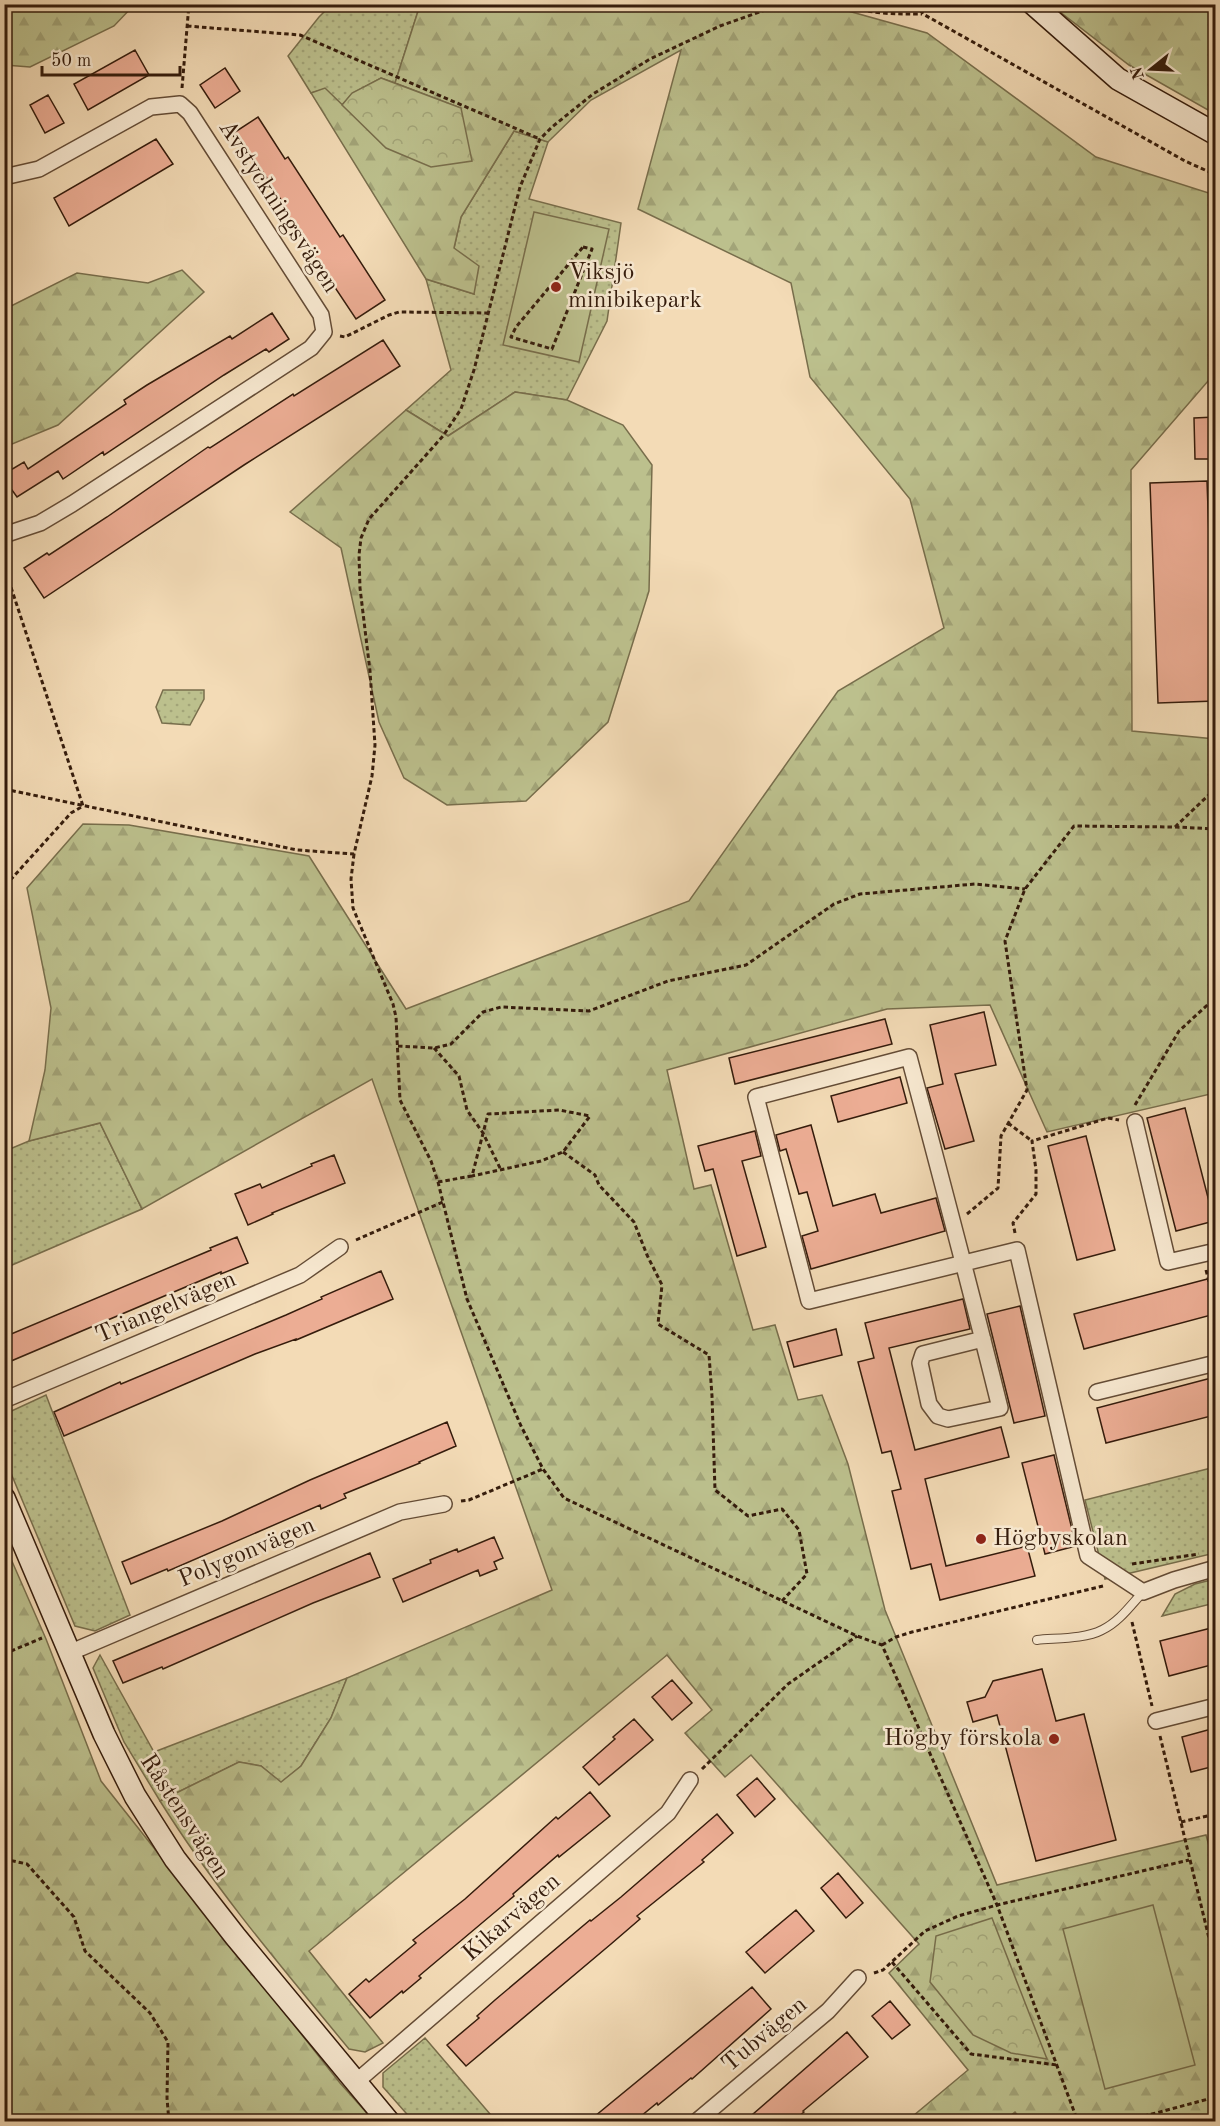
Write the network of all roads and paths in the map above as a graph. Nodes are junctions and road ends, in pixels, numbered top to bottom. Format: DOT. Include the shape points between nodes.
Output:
graph roads {
  1 [pos="189,4"];
  2 [pos="782,4"];
  3 [pos="848,4"];
  4 [pos="916,4"];
  5 [pos="1033,4"];
  6 [pos="923,14"];
  7 [pos="188,26"];
  8 [pos="180,104"];
  9 [pos="1215,134"];
  10 [pos="540,140"];
  11 [pos="1215,175"];
  12 [pos="4,177"];
  13 [pos="489,313"];
  14 [pos="324,332"];
  15 [pos="552,349"];
  16 [pos="4,535"];
  17 [pos="4,566"];
  18 [pos="1215,788"];
  19 [pos="4,789"];
  20 [pos="83,806"];
  21 [pos="1175,827"];
  22 [pos="1215,829"];
  23 [pos="354,854"];
  24 [pos="4,887"];
  25 [pos="1024,889"];
  26 [pos="1215,997"];
  27 [pos="398,1046"];
  28 [pos="434,1048"];
  29 [pos="1135,1122"];
  30 [pos="1008,1123"];
  31 [pos="483,1133"];
  32 [pos="1032,1141"];
  33 [pos="563,1152"];
  34 [pos="501,1170"];
  35 [pos="472,1176"];
  36 [pos="438,1182"];
  37 [pos="443,1202"];
  38 [pos="954,1225"];
  39 [pos="340,1247"];
  40 [pos="1017,1250"];
  41 [pos="1209,1253"];
  42 [pos="964,1262"];
  43 [pos="1215,1309"];
  44 [pos="983,1339"];
  45 [pos="1215,1363"];
  46 [pos="1096,1392"];
  47 [pos="4,1400"];
  48 [pos="543,1469"];
  49 [pos="4,1498"];
  50 [pos="444,1504"];
  51 [pos="1203,1553"];
  52 [pos="1215,1568"];
  53 [pos="1119,1576"];
  54 [pos="1143,1592"];
  55 [pos="782,1601"];
  56 [pos="1124,1614"];
  57 [pos="60,1631"];
  58 [pos="857,1636"];
  59 [pos="1037,1640"];
  60 [pos="882,1645"];
  61 [pos="69,1653"];
  62 [pos="4,1654"];
  63 [pos="1215,1706"];
  64 [pos="1156,1721"];
  65 [pos="690,1780"];
  66 [pos="1215,1814"];
  67 [pos="1181,1822"];
  68 [pos="4,1859"];
  69 [pos="1190,1860"];
  70 [pos="996,1905"];
  71 [pos="891,1962"];
  72 [pos="1215,1967"];
  73 [pos="858,1978"];
  74 [pos="1057,2065"];
  75 [pos="356,2082"];
  76 [pos="1215,2097"];
  77 [pos="169,2121"];
  78 [pos="389,2121"];
  79 [pos="696,2121"];
  80 [pos="1078,2121"];
  81 [pos="1122,2121"];
  1 -- 7 [label="path"];
  2 -- 10 [label="path" via="720,26 650,59 592,94"];
  3 -- 6 [label="path" via="867,10"];
  4 -- 6 [label="path"];
  5 -- 9 [label="street" via="1118,79"];
  6 -- 11 [label="path"];
  7 -- 8 [label="path"];
  7 -- 10 [label="path" via="300,35"];
  8 -- 12 [label="street" via="151,107 39,169"];
  8 -- 14 [label="street, Avstyckningsvägen" via="190,113 321,315"];
  10 -- 13 [label="path" via="520,187"];
  13 -- 14 [label="path" via="399,312 345,337"];
  13 -- 23 [label="path" via="462,409 369,519 361,538 360,588 375,745"];
  14 -- 16 [label="street, Avstyckningsvägen" via="311,348 72,504 40,523"];
  15 -- 15 [label="path" via="511,337 583,247 592,249"];
  17 -- 20 [label="path"];
  18 -- 21 [label="path"];
  19 -- 20 [label="path"];
  20 -- 23 [label="path" via="297,850"];
  20 -- 24 [label="path" via="71,813"];
  21 -- 22 [label="path"];
  21 -- 25 [label="path" via="1074,826"];
  23 -- 27 [label="path" via="353,908 393,1004"];
  25 -- 28 [label="path" via="975,884 860,894 834,904 746,965 668,981 589,1011 501,1007 483,1012 451,1044"];
  25 -- 30 [label="path" via="1005,941 1027,1090"];
  26 -- 29 [label="path" via="1179,1031 1133,1110"];
  27 -- 28 [label="path"];
  27 -- 36 [label="path" via="400,1100"];
  28 -- 31 [label="path" via="459,1076 467,1110"];
  29 -- 32 [label="path" via="1108,1118"];
  29 -- 41 [label="street" via="1168,1262"];
  30 -- 32 [label="path"];
  30 -- 38 [label="path" via="1001,1136 998,1188"];
  31 -- 33 [label="path" via="488,1114 559,1110 590,1116"];
  31 -- 34 [label="path"];
  31 -- 35 [label="path"];
  32 -- 40 [label="path" via="1036,1194 1013,1223"];
  33 -- 34 [label="path"];
  33 -- 55 [label="path" via="595,1175 599,1185 634,1222 663,1285 658,1324 709,1355 715,1490 748,1516 782,1509 799,1530 807,1574"];
  34 -- 35 [label="path"];
  35 -- 36 [label="path"];
  36 -- 37 [label="path"];
  37 -- 39 [label="path"];
  37 -- 48 [label="path" via="468,1299 520,1426"];
  38 -- 42 [label="street"];
  38 -- 42 [label="street" via="909,1057 756,1096 809,1301"];
  39 -- 47 [label="street, Triangelvägen" via="300,1275"];
  40 -- 42 [label="street"];
  40 -- 53 [label="street" via="1088,1556"];
  41 -- 43 [label="path"];
  42 -- 44 [label="street"];
  44 -- 44 [label="street" via="1000,1408 948,1419 938,1416 929,1404 920,1363 923,1354"];
  45 -- 46 [label="street"];
  48 -- 50 [label="path" via="469,1500"];
  48 -- 55 [label="path" via="564,1498"];
  49 -- 57 [label="street, Råstensvägen"];
  50 -- 61 [label="street, Polygonvägen" via="400,1512"];
  51 -- 53 [label="path" via="1136,1562 1125,1567"];
  52 -- 54 [label="street"];
  53 -- 54 [label="street"];
  53 -- 60 [label="path" via="1116,1583 912,1632"];
  54 -- 56 [label="lane"];
  55 -- 58 [label="path"];
  56 -- 59 [label="lane" via="1102,1630"];
  56 -- 64 [label="path" via="1131,1620"];
  57 -- 61 [label="street, Råstensvägen"];
  57 -- 62 [label="path"];
  58 -- 60 [label="path"];
  58 -- 65 [label="path" via="788,1684"];
  60 -- 70 [label="path"];
  61 -- 75 [label="street, Råstensvägen" via="135,1796 175,1859"];
  63 -- 64 [label="street"];
  64 -- 67 [label="path"];
  65 -- 75 [label="street, Kikarvägen" via="668,1813"];
  66 -- 67 [label="path"];
  67 -- 69 [label="path"];
  68 -- 77 [label="path" via="27,1864 74,1917 85,1951 150,2013 168,2042"];
  69 -- 70 [label="path"];
  69 -- 72 [label="path"];
  70 -- 71 [label="path" via="925,1931"];
  70 -- 74 [label="path"];
  71 -- 73 [label="path" via="883,1970"];
  71 -- 74 [label="path" via="972,2054"];
  73 -- 79 [label="street, Tubvägen" via="828,2011"];
  74 -- 80 [label="path"];
  75 -- 78 [label="street, Råstensvägen"];
  76 -- 81 [label="path"];
}
